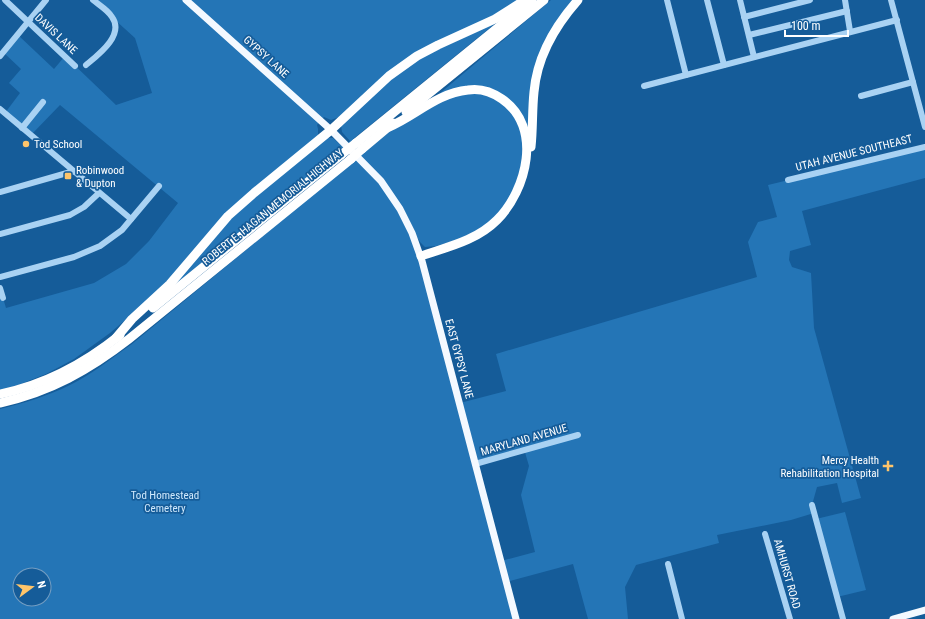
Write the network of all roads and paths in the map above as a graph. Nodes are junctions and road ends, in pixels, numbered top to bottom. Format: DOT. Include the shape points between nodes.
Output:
graph roads {
  1 [pos="5,0"];
  2 [pos="46,0"];
  3 [pos="93,0"];
  4 [pos="186,0"];
  5 [pos="525,0"];
  6 [pos="532,0"];
  7 [pos="544,0"];
  8 [pos="578,0"];
  9 [pos="667,0"];
  10 [pos="707,0"];
  11 [pos="740,0"];
  12 [pos="810,0"];
  13 [pos="845,0"];
  14 [pos="892,0"];
  15 [pos="847,11"];
  16 [pos="744,17"];
  17 [pos="897,20"];
  18 [pos="28,22"];
  19 [pos="850,31"];
  20 [pos="749,35"];
  21 [pos="0,56"];
  22 [pos="754,57"];
  23 [pos="86,64"];
  24 [pos="724,65"];
  25 [pos="75,66"];
  26 [pos="686,75"];
  27 [pos="913,82"];
  28 [pos="644,86"];
  29 [pos="861,96"];
  30 [pos="43,102"];
  31 [pos="0,109"];
  32 [pos="925,126"];
  33 [pos="389,127"];
  34 [pos="22,128"];
  35 [pos="331,130"];
  36 [pos="359,146"];
  37 [pos="925,146"];
  38 [pos="64,163"];
  39 [pos="74,171"];
  40 [pos="61,175"];
  41 [pos="788,180"];
  42 [pos="158,186"];
  43 [pos="0,192"];
  44 [pos="99,193"];
  45 [pos="131,219"];
  46 [pos="0,234"];
  47 [pos="421,258"];
  48 [pos="0,277"];
  49 [pos="0,288"];
  50 [pos="3,298"];
  51 [pos="116,338"];
  52 [pos="0,394"];
  53 [pos="0,403"];
  54 [pos="578,435"];
  55 [pos="475,464"];
  56 [pos="812,505"];
  57 [pos="765,534"];
  58 [pos="668,564"];
  59 [pos="925,610"];
  60 [pos="516,619"];
  61 [pos="682,619"];
  62 [pos="790,619"];
  63 [pos="843,619"];
  64 [pos="893,619"];
  1 -- 18 [label="street, DAVIS LANE"];
  2 -- 18 [label="street"];
  3 -- 23 [label="street" via="112,17 115,25 113,38"];
  4 -- 35 [label="main road, GYPSY LANE"];
  5 -- 35 [label="highway" via="495,19 417,56 389,76"];
  6 -- 36 [label="highway, ROBERT E. HAGAN MEMORIAL HIGHWAY"];
  7 -- 33 [label="highway, ROBERT E. HAGAN MEMORIAL HIGHWAY"];
  8 -- 47 [label="highway" via="558,26 541,61 534,92 530,162 524,186 516,202 497,226 480,239 468,245"];
  9 -- 26 [label="street"];
  10 -- 24 [label="street"];
  11 -- 16 [label="street"];
  12 -- 16 [label="street"];
  13 -- 15 [label="street"];
  14 -- 17 [label="street"];
  15 -- 19 [label="street"];
  15 -- 20 [label="street"];
  16 -- 20 [label="street"];
  17 -- 19 [label="street"];
  17 -- 27 [label="street"];
  18 -- 21 [label="street"];
  18 -- 25 [label="street, DAVIS LANE"];
  19 -- 22 [label="street"];
  20 -- 22 [label="street"];
  22 -- 24 [label="street"];
  24 -- 26 [label="street"];
  26 -- 28 [label="street"];
  27 -- 29 [label="street"];
  27 -- 32 [label="street"];
  30 -- 34 [label="street"];
  31 -- 34 [label="street"];
  33 -- 36 [label="highway, ROBERT E. HAGAN MEMORIAL HIGHWAY"];
  33 -- 47 [label="highway" via="442,97 468,90 479,90 497,96 510,106 525,131 523,176 504,212 487,229 471,238"];
  34 -- 38 [label="street"];
  35 -- 47 [label="main road, EAST GYPSY LANE" via="381,181 400,209"];
  35 -- 51 [label="highway" via="228,216 170,284 132,319"];
  36 -- 51 [label="highway, ROBERT E. HAGAN MEMORIAL HIGHWAY, bridge" via="341,155"];
  36 -- 53 [label="highway, ROBERT E. HAGAN MEMORIAL HIGHWAY, bridge" via="350,159 97,363 38,393"];
  37 -- 41 [label="street, UTAH AVENUE SOUTHEAST"];
  38 -- 39 [label="street"];
  38 -- 40 [label="street"];
  39 -- 40 [label="street"];
  39 -- 44 [label="street"];
  40 -- 43 [label="street"];
  42 -- 45 [label="street"];
  44 -- 45 [label="street"];
  44 -- 46 [label="street" via="84,208 70,215"];
  45 -- 48 [label="street" via="112,238 89,252"];
  47 -- 55 [label="main road, EAST GYPSY LANE"];
  49 -- 50 [label="street"];
  51 -- 52 [label="highway, ROBERT E. HAGAN MEMORIAL HIGHWAY" via="62,373 34,385"];
  54 -- 55 [label="street, MARYLAND AVENUE"];
  55 -- 60 [label="main road, EAST GYPSY LANE"];
  56 -- 63 [label="street"];
  57 -- 62 [label="street, AMHURST ROAD"];
  58 -- 61 [label="street"];
  59 -- 64 [label="main road"];
}
